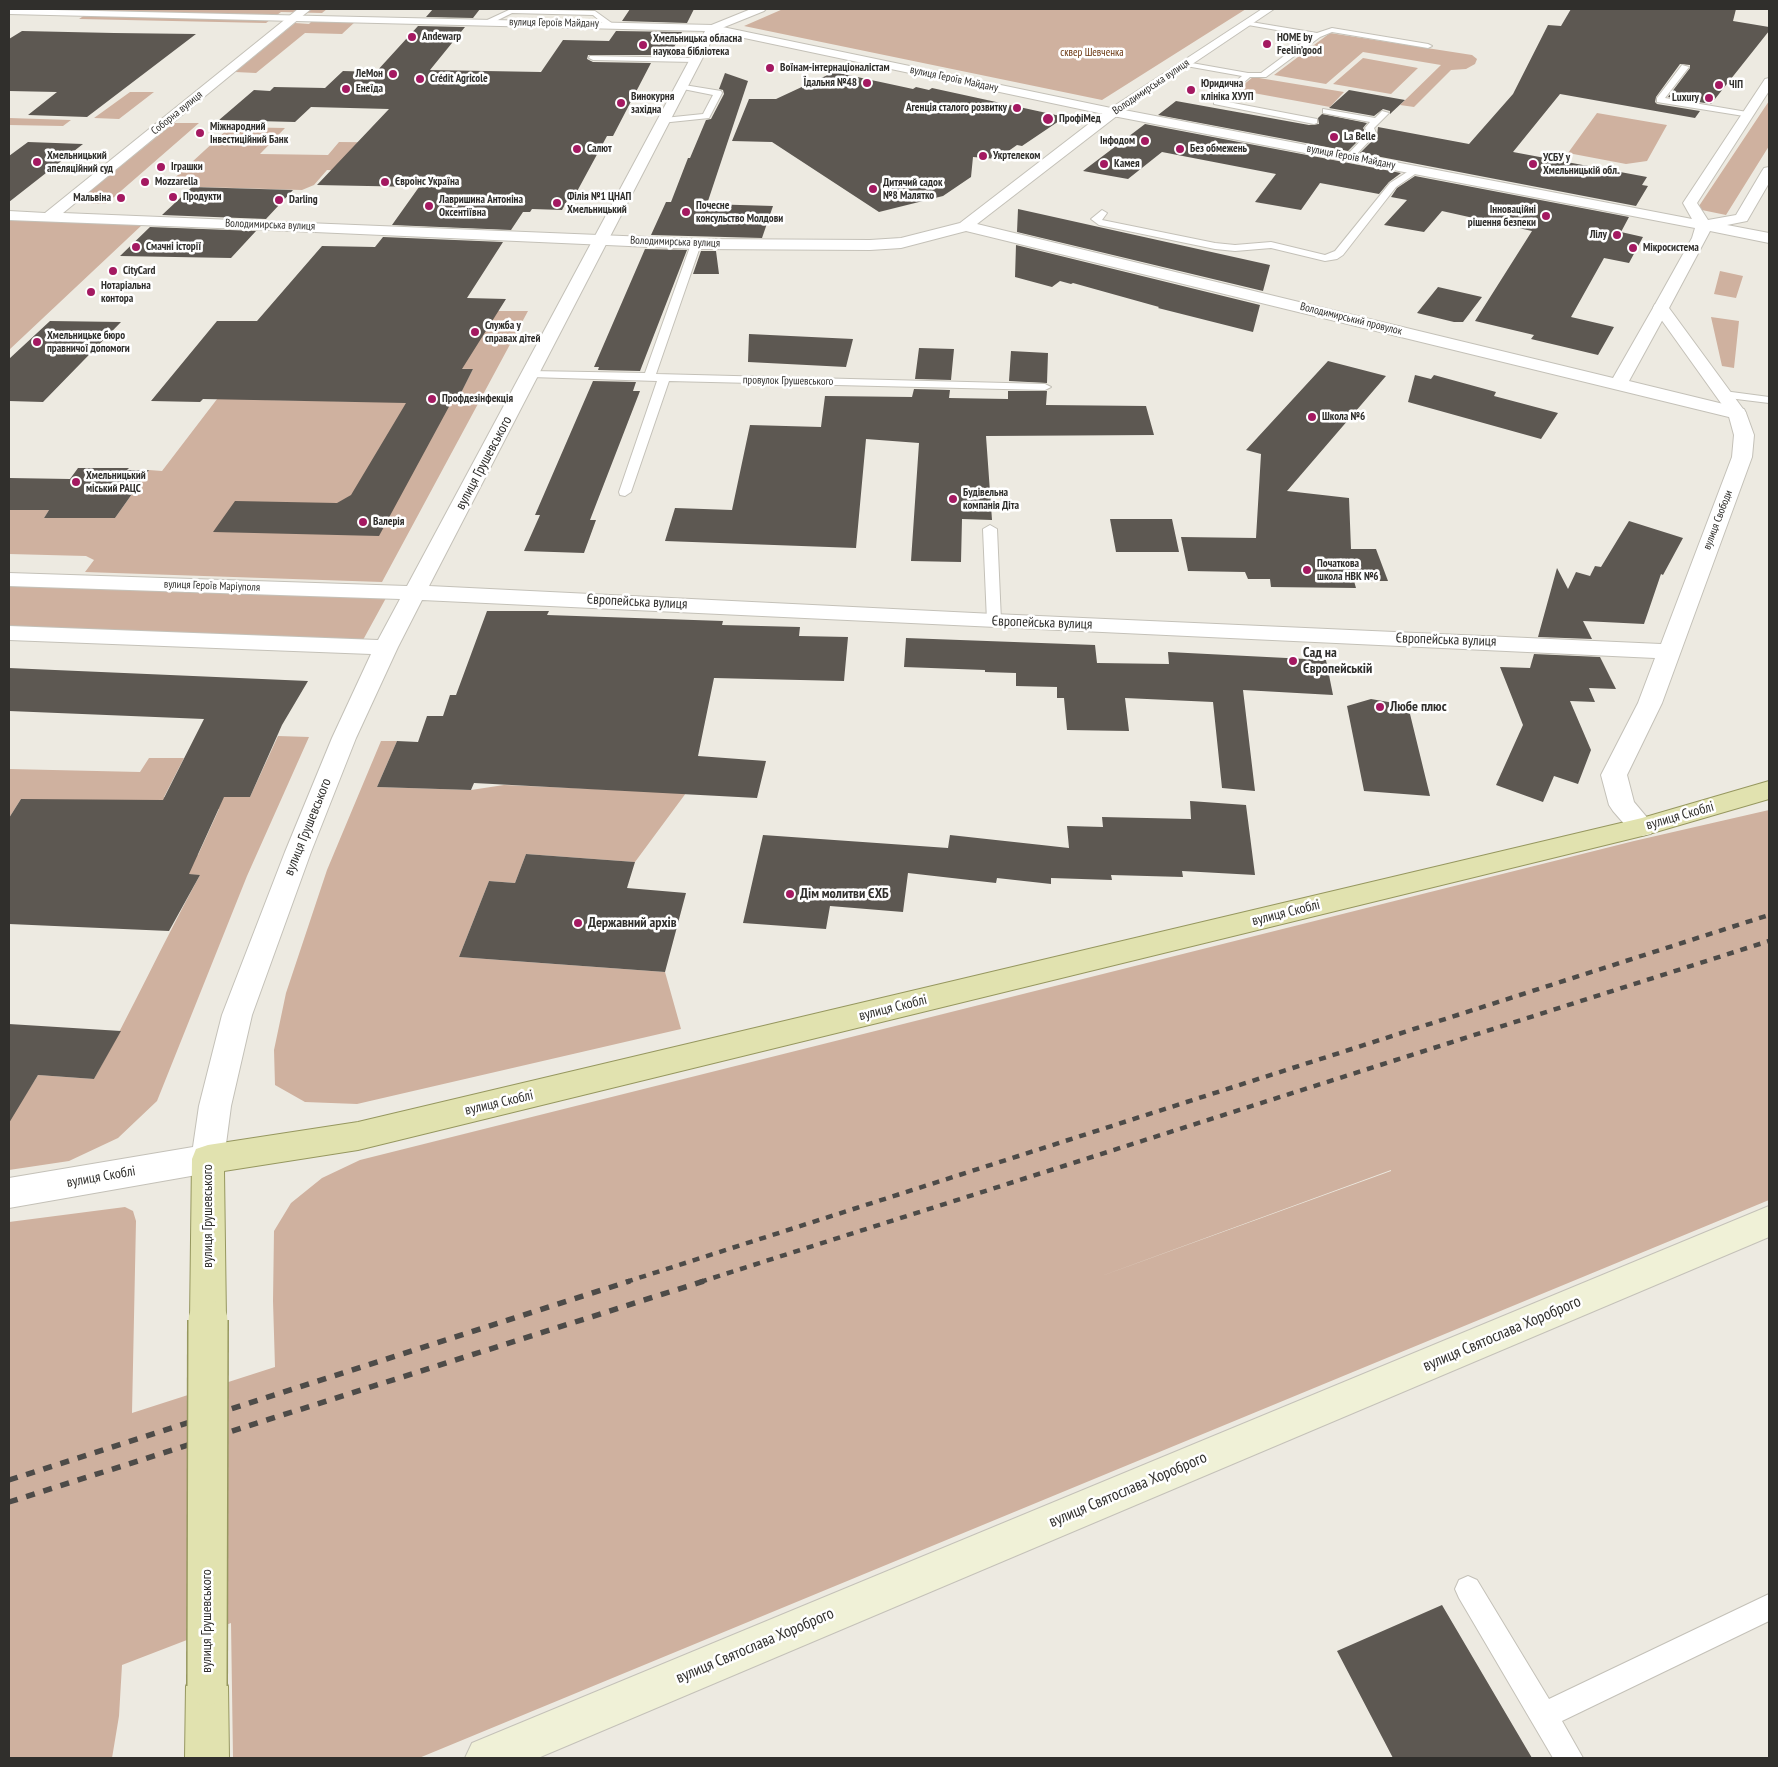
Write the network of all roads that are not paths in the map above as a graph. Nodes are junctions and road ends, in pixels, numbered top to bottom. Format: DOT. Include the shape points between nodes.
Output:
graph roads {
  1 [pos="760,9"];
  2 [pos="1269,9"];
  3 [pos="9,12"];
  4 [pos="300,13"];
  5 [pos="1248,23"];
  6 [pos="713,28"];
  7 [pos="1317,35"];
  8 [pos="1428,46"];
  9 [pos="593,58"];
  10 [pos="695,60"];
  11 [pos="1186,64"];
  12 [pos="1686,67"];
  13 [pos="1248,75"];
  14 [pos="1769,82"];
  15 [pos="681,86"];
  16 [pos="1326,110"];
  17 [pos="1113,112"];
  18 [pos="1385,113"];
  19 [pos="1748,115"];
  20 [pos="664,121"];
  21 [pos="1314,121"];
  22 [pos="1377,121"];
  23 [pos="1348,157"];
  24 [pos="1415,170"];
  25 [pos="1768,176"];
  26 [pos="1102,213"];
  27 [pos="9,216"];
  28 [pos="49,217"];
  29 [pos="1704,225"];
  30 [pos="965,226"];
  31 [pos="1769,238"];
  32 [pos="602,239"];
  33 [pos="696,244"];
  34 [pos="1660,308"];
  35 [pos="530,374"];
  36 [pos="650,378"];
  37 [pos="664,378"];
  38 [pos="1618,384"];
  39 [pos="1045,387"];
  40 [pos="1724,395"];
  41 [pos="1769,400"];
  42 [pos="1737,413"];
  43 [pos="625,492"];
  44 [pos="990,529"];
  45 [pos="9,579"];
  46 [pos="414,594"];
  47 [pos="994,621"];
  48 [pos="9,633"];
  49 [pos="386,647"];
  50 [pos="1669,651"];
  51 [pos="1769,790"];
  52 [pos="1642,827"];
  53 [pos="208,1159"];
  54 [pos="9,1192"];
  55 [pos="1769,1221"];
  56 [pos="1468,1589"];
  57 [pos="1769,1607"];
  58 [pos="1543,1716"];
  59 [pos="207,1758"];
  60 [pos="487,1758"];
  61 [pos="1569,1758"];
  1 -- 6 [label="street"];
  2 -- 5 [label="street, Володимирська вулиця"];
  3 -- 4 [label="street, вулиця Героїв Майдану"];
  4 -- 6 [label="street, вулиця Героїв Майдану"];
  4 -- 28 [label="street, Соборна вулиця"];
  5 -- 7 [label="lane"];
  5 -- 11 [label="street, Володимирська вулиця"];
  6 -- 10 [label="street, вулиця Грушевського"];
  6 -- 17 [label="street, вулиця Героїв Майдану"];
  7 -- 8 [label="lane" via="1332,30"];
  7 -- 13 [label="lane" via="1263,75"];
  9 -- 10 [label="lane"];
  10 -- 15 [label="street, вулиця Грушевського"];
  11 -- 13 [label="lane"];
  11 -- 17 [label="street, Володимирська вулиця"];
  12 -- 19 [label="lane" via="1660,100"];
  13 -- 21 [label="lane" via="1217,102"];
  14 -- 19 [label="street"];
  15 -- 20 [label="street, вулиця Грушевського"];
  15 -- 20 [label="lane" via="718,93 706,116"];
  16 -- 22 [label="lane"];
  17 -- 23 [label="street, вулиця Героїв Майдану"];
  17 -- 30 [label="street, Володимирська вулиця"];
  18 -- 22 [label="lane"];
  19 -- 29 [label="street" via="1690,203"];
  20 -- 32 [label="street, вулиця Грушевського"];
  22 -- 23 [label="lane" via="1370,128 1372,133"];
  23 -- 24 [label="street, вулиця Героїв Майдану"];
  24 -- 26 [label="lane" via="1394,185 1333,257 1325,258 1271,245 1215,246 1099,222 1096,219"];
  24 -- 29 [label="street, вулиця Героїв Майдану"];
  25 -- 29 [label="street" via="1742,218"];
  27 -- 28 [label="street, Володимирська вулиця"];
  28 -- 32 [label="street, Володимирська вулиця"];
  29 -- 31 [label="street, вулиця Героїв Майдану"];
  29 -- 34 [label="street" via="1700,238"];
  30 -- 33 [label="street, Володимирська вулиця" via="929,237 870,245"];
  30 -- 38 [label="street, Володимирський провулок"];
  32 -- 33 [label="street, Володимирська вулиця"];
  32 -- 35 [label="street, вулиця Грушевського"];
  33 -- 36 [label="lane"];
  34 -- 38 [label="street"];
  34 -- 40 [label="street, вулиця Свободи"];
  35 -- 36 [label="lane, провулок Грушевського"];
  35 -- 46 [label="street, вулиця Грушевського"];
  36 -- 37 [label="lane, провулок Грушевського"];
  37 -- 39 [label="lane, провулок Грушевського"];
  37 -- 43 [label="lane"];
  38 -- 42 [label="street, Володимирський провулок"];
  40 -- 41 [label="lane"];
  40 -- 42 [label="street, вулиця Свободи"];
  42 -- 50 [label="street, вулиця Свободи" via="1744,435 1742,457"];
  44 -- 47 [label="lane"];
  45 -- 46 [label="street, вулиця Героїв Маріуполя"];
  46 -- 47 [label="street, Європейська вулиця" via="477,594"];
  46 -- 49 [label="street, вулиця Грушевського"];
  47 -- 50 [label="street, Європейська вулиця"];
  48 -- 49 [label="street"];
  49 -- 53 [label="street, вулиця Грушевського" via="298,852 238,1015 215,1106"];
  50 -- 52 [label="street, вулиця Свободи" via="1650,703 1614,774 1622,805"];
  51 -- 52 [label="main road, вулиця Скоблі"];
  52 -- 53 [label="main road, вулиця Скоблі" via="358,1136"];
  53 -- 54 [label="street, вулиця Скоблі"];
  53 -- 59 [label="main road, вулиця Грушевського, bridge"];
  55 -- 60 [label="main road, вулиця Святослава Хороброго"];
  56 -- 58 [label="lane"];
  57 -- 58 [label="lane"];
  58 -- 61 [label="lane"];
}
